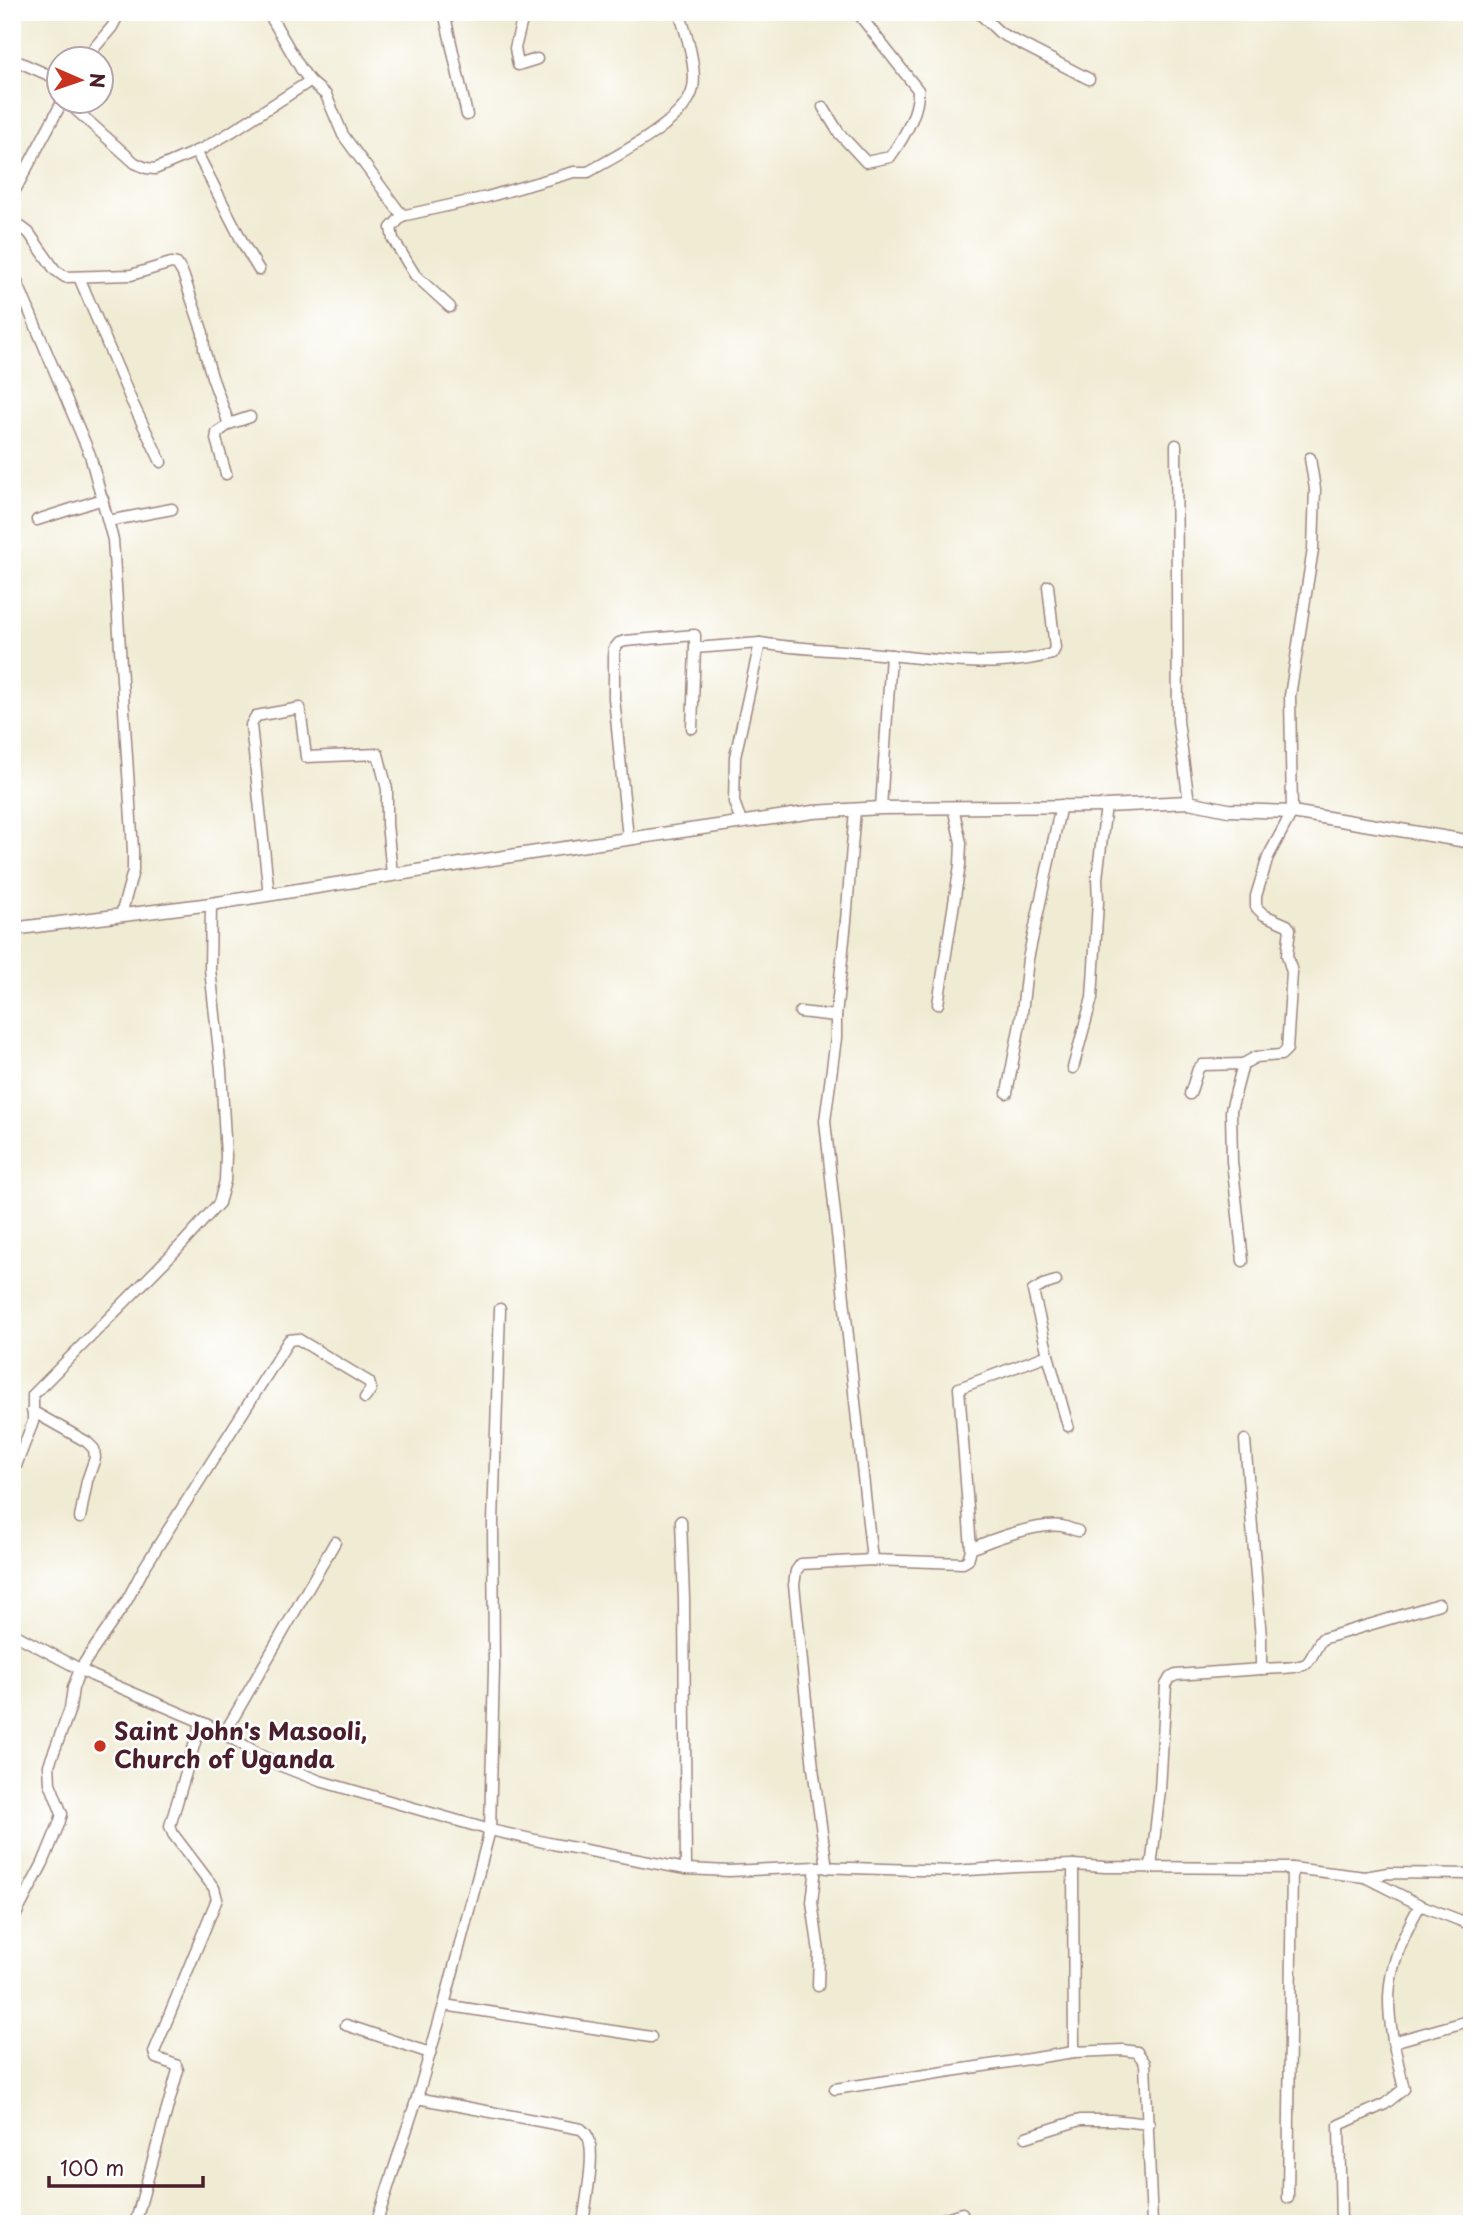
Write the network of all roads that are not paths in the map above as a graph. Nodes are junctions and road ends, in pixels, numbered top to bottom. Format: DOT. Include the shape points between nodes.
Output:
graph roads {
  1 [pos="120,12"];
  2 [pos="268,12"];
  3 [pos="444,12"];
  4 [pos="524,12"];
  5 [pos="679,12"];
  6 [pos="857,12"];
  7 [pos="978,12"];
  8 [pos="96,46"];
  9 [pos="12,58"];
  10 [pos="537,59"];
  11 [pos="46,74"];
  12 [pos="1089,79"];
  13 [pos="310,81"];
  14 [pos="823,107"];
  15 [pos="467,115"];
  16 [pos="55,116"];
  17 [pos="83,116"];
  18 [pos="196,151"];
  19 [pos="12,197"];
  20 [pos="403,215"];
  21 [pos="12,220"];
  22 [pos="12,270"];
  23 [pos="259,270"];
  24 [pos="79,277"];
  25 [pos="450,307"];
  26 [pos="250,418"];
  27 [pos="229,424"];
  28 [pos="1175,445"];
  29 [pos="1310,458"];
  30 [pos="161,462"];
  31 [pos="226,474"];
  32 [pos="103,499"];
  33 [pos="172,509"];
  34 [pos="37,520"];
  35 [pos="108,521"];
  36 [pos="1048,586"];
  37 [pos="760,643"];
  38 [pos="695,648"];
  39 [pos="891,655"];
  40 [pos="691,728"];
  41 [pos="1189,802"];
  42 [pos="1061,805"];
  43 [pos="1106,806"];
  44 [pos="953,807"];
  45 [pos="881,808"];
  46 [pos="855,810"];
  47 [pos="1292,813"];
  48 [pos="741,821"];
  49 [pos="628,838"];
  50 [pos="1472,842"];
  51 [pos="392,874"];
  52 [pos="269,895"];
  53 [pos="211,904"];
  54 [pos="121,915"];
  55 [pos="12,929"];
  56 [pos="938,1004"];
  57 [pos="800,1012"];
  58 [pos="836,1016"];
  59 [pos="1243,1064"];
  60 [pos="1073,1068"];
  61 [pos="1007,1093"];
  62 [pos="1190,1094"];
  63 [pos="1243,1261"];
  64 [pos="1056,1281"];
  65 [pos="500,1309"];
  66 [pos="1048,1355"];
  67 [pos="365,1398"];
  68 [pos="32,1411"];
  69 [pos="1068,1426"];
  70 [pos="1245,1440"];
  71 [pos="12,1476"];
  72 [pos="80,1518"];
  73 [pos="681,1521"];
  74 [pos="1078,1531"];
  75 [pos="335,1542"];
  76 [pos="971,1549"];
  77 [pos="872,1560"];
  78 [pos="1439,1604"];
  79 [pos="12,1633"];
  80 [pos="80,1669"];
  81 [pos="1261,1669"];
  82 [pos="201,1722"];
  83 [pos="224,1734"];
  84 [pos="490,1830"];
  85 [pos="1073,1865"];
  86 [pos="822,1868"];
  87 [pos="1151,1868"];
  88 [pos="1292,1868"];
  89 [pos="686,1869"];
  90 [pos="1472,1874"];
  91 [pos="1365,1877"];
  92 [pos="1420,1905"];
  93 [pos="12,1922"];
  94 [pos="1472,1925"];
  95 [pos="818,1986"];
  96 [pos="444,2005"];
  97 [pos="1472,2021"];
  98 [pos="346,2025"];
  99 [pos="651,2037"];
  100 [pos="1393,2042"];
  101 [pos="1074,2052"];
  102 [pos="430,2053"];
  103 [pos="835,2089"];
  104 [pos="417,2098"];
  105 [pos="1149,2124"];
  106 [pos="1026,2137"];
  107 [pos="1288,2198"];
  108 [pos="962,2213"];
  109 [pos="135,2224"];
  110 [pos="376,2224"];
  111 [pos="583,2224"];
  112 [pos="927,2224"];
  113 [pos="1153,2224"];
  114 [pos="1341,2224"];
  1 -- 8 [label="street"];
  2 -- 13 [label="street"];
  3 -- 15 [label="street"];
  4 -- 10 [label="street" via="515,48 518,65"];
  5 -- 20 [label="street" via="694,87 664,126 588,172"];
  6 -- 14 [label="street" via="918,90 918,101 903,140 890,157 866,162"];
  7 -- 12 [label="street" via="1000,33"];
  9 -- 11 [label="street"];
  13 -- 18 [label="street"];
  13 -- 20 [label="street" via="326,95 343,135"];
  16 -- 19 [label="street"];
  17 -- 18 [label="street" via="146,168 155,169"];
  18 -- 23 [label="street"];
  20 -- 25 [label="street" via="391,228 393,239 415,275"];
  21 -- 24 [label="street" via="29,233 60,275"];
  22 -- 32 [label="street" via="90,455"];
  24 -- 27 [label="street" via="131,275 177,264"];
  24 -- 30 [label="street"];
  26 -- 27 [label="street"];
  27 -- 31 [label="street" via="216,439"];
  28 -- 41 [label="street" via="1178,721"];
  29 -- 47 [label="street" via="1315,489 1313,549 1290,696"];
  32 -- 34 [label="street"];
  32 -- 35 [label="street"];
  33 -- 35 [label="street"];
  35 -- 54 [label="street" via="113,540 133,850 130,887"];
  36 -- 39 [label="street" via="1055,644 1052,654 985,663"];
  37 -- 38 [label="street"];
  37 -- 39 [label="street"];
  37 -- 48 [label="street" via="735,757 734,802"];
  38 -- 40 [label="street"];
  38 -- 49 [label="street" via="695,635 625,640 614,649 614,698"];
  39 -- 45 [label="street"];
  41 -- 43 [label="street"];
  41 -- 47 [label="street" via="1228,810"];
  42 -- 43 [label="street"];
  42 -- 44 [label="street"];
  42 -- 61 [label="street" via="1028,959"];
  43 -- 60 [label="street" via="1097,878 1092,998"];
  44 -- 45 [label="street"];
  44 -- 56 [label="street" via="961,843 960,865"];
  45 -- 46 [label="street"];
  46 -- 48 [label="street"];
  46 -- 58 [label="street"];
  47 -- 50 [label="street"];
  47 -- 59 [label="street" via="1268,857 1255,907 1290,929 1287,1049 1281,1055 1256,1057"];
  48 -- 49 [label="street"];
  49 -- 51 [label="street"];
  51 -- 52 [label="street"];
  51 -- 52 [label="street" via="387,789 378,754 306,757 300,708 256,716 251,724"];
  52 -- 53 [label="street"];
  53 -- 54 [label="street"];
  53 -- 68 [label="street" via="210,970 226,1156 219,1203 42,1384 33,1395"];
  54 -- 55 [label="street"];
  57 -- 58 [label="street"];
  58 -- 77 [label="street" via="825,1121"];
  59 -- 62 [label="street" via="1202,1065"];
  59 -- 63 [label="street" via="1231,1110"];
  64 -- 66 [label="street" via="1033,1291"];
  65 -- 84 [label="street"];
  66 -- 69 [label="street"];
  66 -- 76 [label="street" via="959,1388"];
  67 -- 80 [label="street" via="369,1382 298,1339 289,1340"];
  68 -- 71 [label="street" via="33,1422"];
  68 -- 72 [label="street" via="94,1449"];
  70 -- 81 [label="street"];
  73 -- 89 [label="street"];
  74 -- 76 [label="street" via="1047,1527 992,1539"];
  75 -- 83 [label="street"];
  76 -- 77 [label="street" via="963,1563"];
  77 -- 86 [label="street" via="801,1564 794,1576"];
  78 -- 81 [label="street" via="1322,1639 1302,1666"];
  79 -- 80 [label="street"];
  80 -- 82 [label="street"];
  80 -- 93 [label="street" via="49,1765 50,1783 62,1814 60,1824"];
  81 -- 87 [label="street" via="1176,1675 1166,1685"];
  82 -- 83 [label="street"];
  82 -- 109 [label="street" via="170,1826 218,1899 154,2052 156,2058 178,2070"];
  83 -- 84 [label="street" via="279,1765 320,1781"];
  84 -- 89 [label="street"];
  84 -- 96 [label="street"];
  85 -- 86 [label="street" via="953,1871"];
  85 -- 87 [label="street"];
  85 -- 101 [label="street"];
  86 -- 89 [label="street"];
  86 -- 95 [label="street" via="813,1902"];
  87 -- 88 [label="street"];
  88 -- 91 [label="street"];
  88 -- 107 [label="street"];
  90 -- 91 [label="street"];
  91 -- 92 [label="street"];
  92 -- 94 [label="street"];
  92 -- 100 [label="street" via="1404,1934 1390,1979"];
  96 -- 99 [label="street"];
  96 -- 102 [label="street"];
  97 -- 100 [label="street"];
  98 -- 102 [label="street"];
  100 -- 114 [label="street" via="1404,2089 1385,2104 1339,2125"];
  101 -- 103 [label="street"];
  101 -- 105 [label="street" via="1138,2052 1144,2063"];
  102 -- 104 [label="street"];
  104 -- 110 [label="street"];
  104 -- 111 [label="street" via="584,2131 590,2142 590,2164"];
  105 -- 106 [label="street" via="1080,2120"];
  105 -- 113 [label="street"];
  108 -- 112 [label="street"];
}
